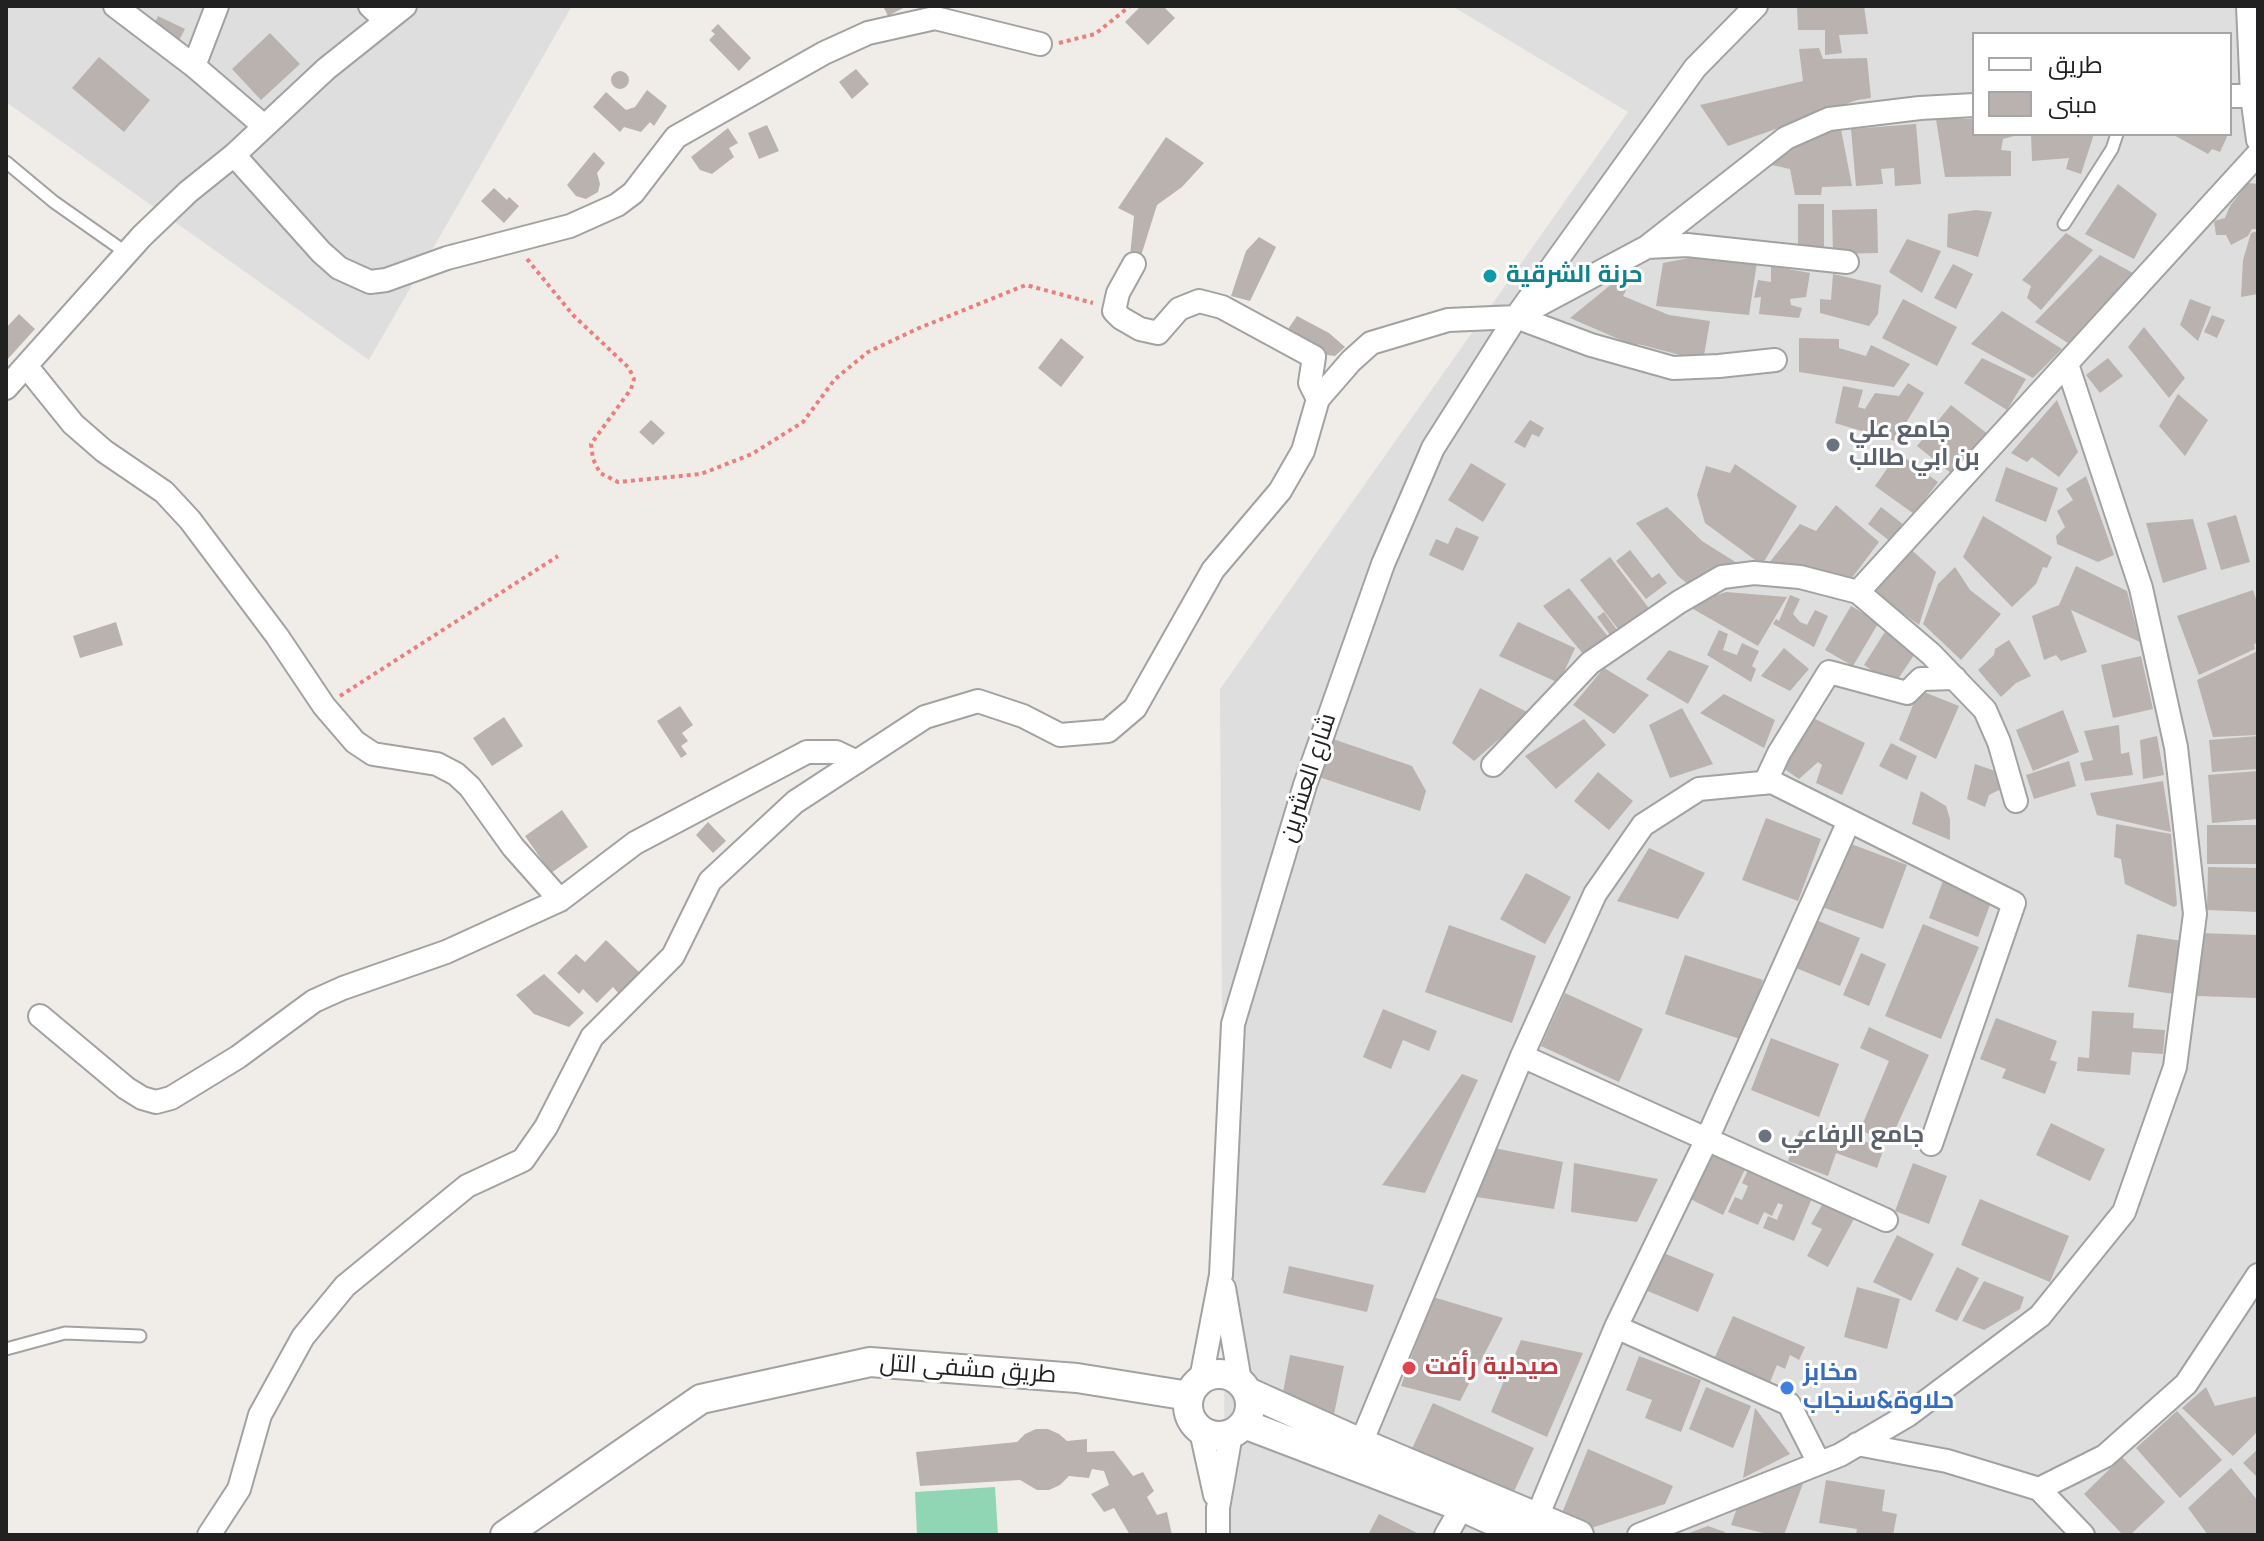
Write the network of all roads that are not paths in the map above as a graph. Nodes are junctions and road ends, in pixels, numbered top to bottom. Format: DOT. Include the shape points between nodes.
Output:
graph roads {
  1 [pos="115,6"];
  2 [pos="217,6"];
  3 [pos="405,6"];
  4 [pos="1756,6"];
  5 [pos="2248,6"];
  6 [pos="378,14"];
  7 [pos="1040,44"];
  8 [pos="194,66"];
  9 [pos="2241,96"];
  10 [pos="1972,105"];
  11 [pos="264,126"];
  12 [pos="2116,136"];
  13 [pos="2258,140"];
  14 [pos="2258,154"];
  15 [pos="234,155"];
  16 [pos="6,162"];
  17 [pos="2064,224"];
  18 [pos="1647,247"];
  19 [pos="128,254"];
  20 [pos="1847,262"];
  21 [pos="1134,264"];
  22 [pos="1516,317"];
  23 [pos="1775,360"];
  24 [pos="2067,364"];
  25 [pos="27,367"];
  26 [pos="6,388"];
  27 [pos="1318,399"];
  28 [pos="1858,592"];
  29 [pos="1955,678"];
  30 [pos="857,762"];
  31 [pos="1493,765"];
  32 [pos="1765,783"];
  33 [pos="2016,801"];
  34 [pos="1849,821"];
  35 [pos="560,900"];
  36 [pos="40,1016"];
  37 [pos="1522,1056"];
  38 [pos="1707,1139"];
  39 [pos="1931,1144"];
  40 [pos="1886,1220"];
  41 [pos="1221,1275"];
  42 [pos="2258,1275"];
  43 [pos="1616,1327"];
  44 [pos="140,1336"];
  45 [pos="6,1349"];
  46 [pos="1244,1387"];
  47 [pos="1195,1388"];
  48 [pos="1238,1429"];
  49 [pos="1201,1431"];
  50 [pos="1361,1443"];
  51 [pos="1857,1444"];
  52 [pos="1819,1463"];
  53 [pos="2039,1489"];
  54 [pos="1462,1507"];
  55 [pos="1218,1508"];
  56 [pos="1531,1526"];
  57 [pos="209,1535"];
  58 [pos="505,1535"];
  59 [pos="1218,1535"];
  60 [pos="1446,1535"];
  61 [pos="1579,1535"];
  62 [pos="1639,1535"];
  63 [pos="2083,1535"];
  1 -- 8 [label="street"];
  2 -- 8 [label="street"];
  3 -- 6 [label="street"];
  4 -- 22 [label="street, شارع العشرين" via="1695,68"];
  5 -- 9 [label="street"];
  6 -- 11 [label="street"];
  7 -- 15 [label="street" via="935,18 868,33 676,137 633,193 617,205 570,226 386,280 370,282 339,268"];
  8 -- 11 [label="street"];
  9 -- 13 [label="street"];
  10 -- 18 [label="street" via="1829,119 1786,138"];
  11 -- 15 [label="street"];
  12 -- 17 [label="lane"];
  14 -- 24 [label="street"];
  15 -- 19 [label="street" via="188,192"];
  16 -- 19 [label="lane"];
  18 -- 20 [label="street" via="1687,245"];
  18 -- 22 [label="street"];
  19 -- 25 [label="street"];
  21 -- 27 [label="street" via="1118,293 1114,311 1121,318 1158,333 1179,309 1199,301 1222,307 1314,357 1310,383"];
  22 -- 23 [label="street" via="1673,368"];
  22 -- 27 [label="street" via="1448,320 1371,343"];
  22 -- 41 [label="street, شارع العشرين" via="1433,448 1383,564 1296,815 1233,1024"];
  24 -- 28 [label="street"];
  24 -- 51 [label="street" via="2141,588 2176,747 2195,914 2175,1067 2124,1212 2040,1316 1908,1415"];
  25 -- 26 [label="street"];
  25 -- 35 [label="street" via="73,424 164,492 190,520 355,742 373,754 437,764 456,774"];
  27 -- 30 [label="street" via="1303,451 1280,491 1213,570 1135,708 1108,731 1060,735 978,701 925,717"];
  28 -- 29 [label="street"];
  28 -- 31 [label="street" via="1800,577 1722,577 1590,663"];
  29 -- 32 [label="street" via="1921,679 1907,693 1829,672"];
  29 -- 33 [label="street" via="1985,710"];
  30 -- 35 [label="street" via="836,752 807,752 635,843"];
  30 -- 57 [label="street" via="795,802 710,881 673,956 592,1037 523,1160 467,1186 345,1286 328,1306 303,1337 260,1415 239,1489"];
  32 -- 34 [label="street"];
  32 -- 37 [label="street" via="1699,789 1643,825 1595,894"];
  34 -- 38 [label="street"];
  34 -- 39 [label="street" via="2014,903"];
  35 -- 36 [label="street" via="446,952 314,1001 238,1057 156,1102 126,1088"];
  37 -- 38 [label="street"];
  37 -- 50 [label="street"];
  38 -- 40 [label="street"];
  38 -- 43 [label="street"];
  41 -- 46 [label="street"];
  41 -- 47 [label="street"];
  42 -- 53 [label="street" via="2186,1384 2105,1456"];
  43 -- 52 [label="street" via="1789,1404"];
  43 -- 56 [label="street"];
  44 -- 45 [label="lane" via="65,1333"];
  46 -- 47 [label="street" via="1228,1375 1214,1374"];
  46 -- 48 [label="street" via="1250,1408"];
  46 -- 50 [label="street"];
  47 -- 49 [label="street" via="1188,1412"];
  47 -- 58 [label="street, طريق مشفى التل" via="870,1362 701,1399"];
  48 -- 49 [label="street" via="1215,1436"];
  48 -- 54 [label="street"];
  48 -- 55 [label="street"];
  49 -- 55 [label="street"];
  50 -- 56 [label="street"];
  51 -- 52 [label="street"];
  51 -- 53 [label="street" via="1947,1461"];
  52 -- 62 [label="street"];
  53 -- 63 [label="street"];
  54 -- 56 [label="street"];
  54 -- 60 [label="street"];
  55 -- 59 [label="street"];
  56 -- 61 [label="street"];
}
